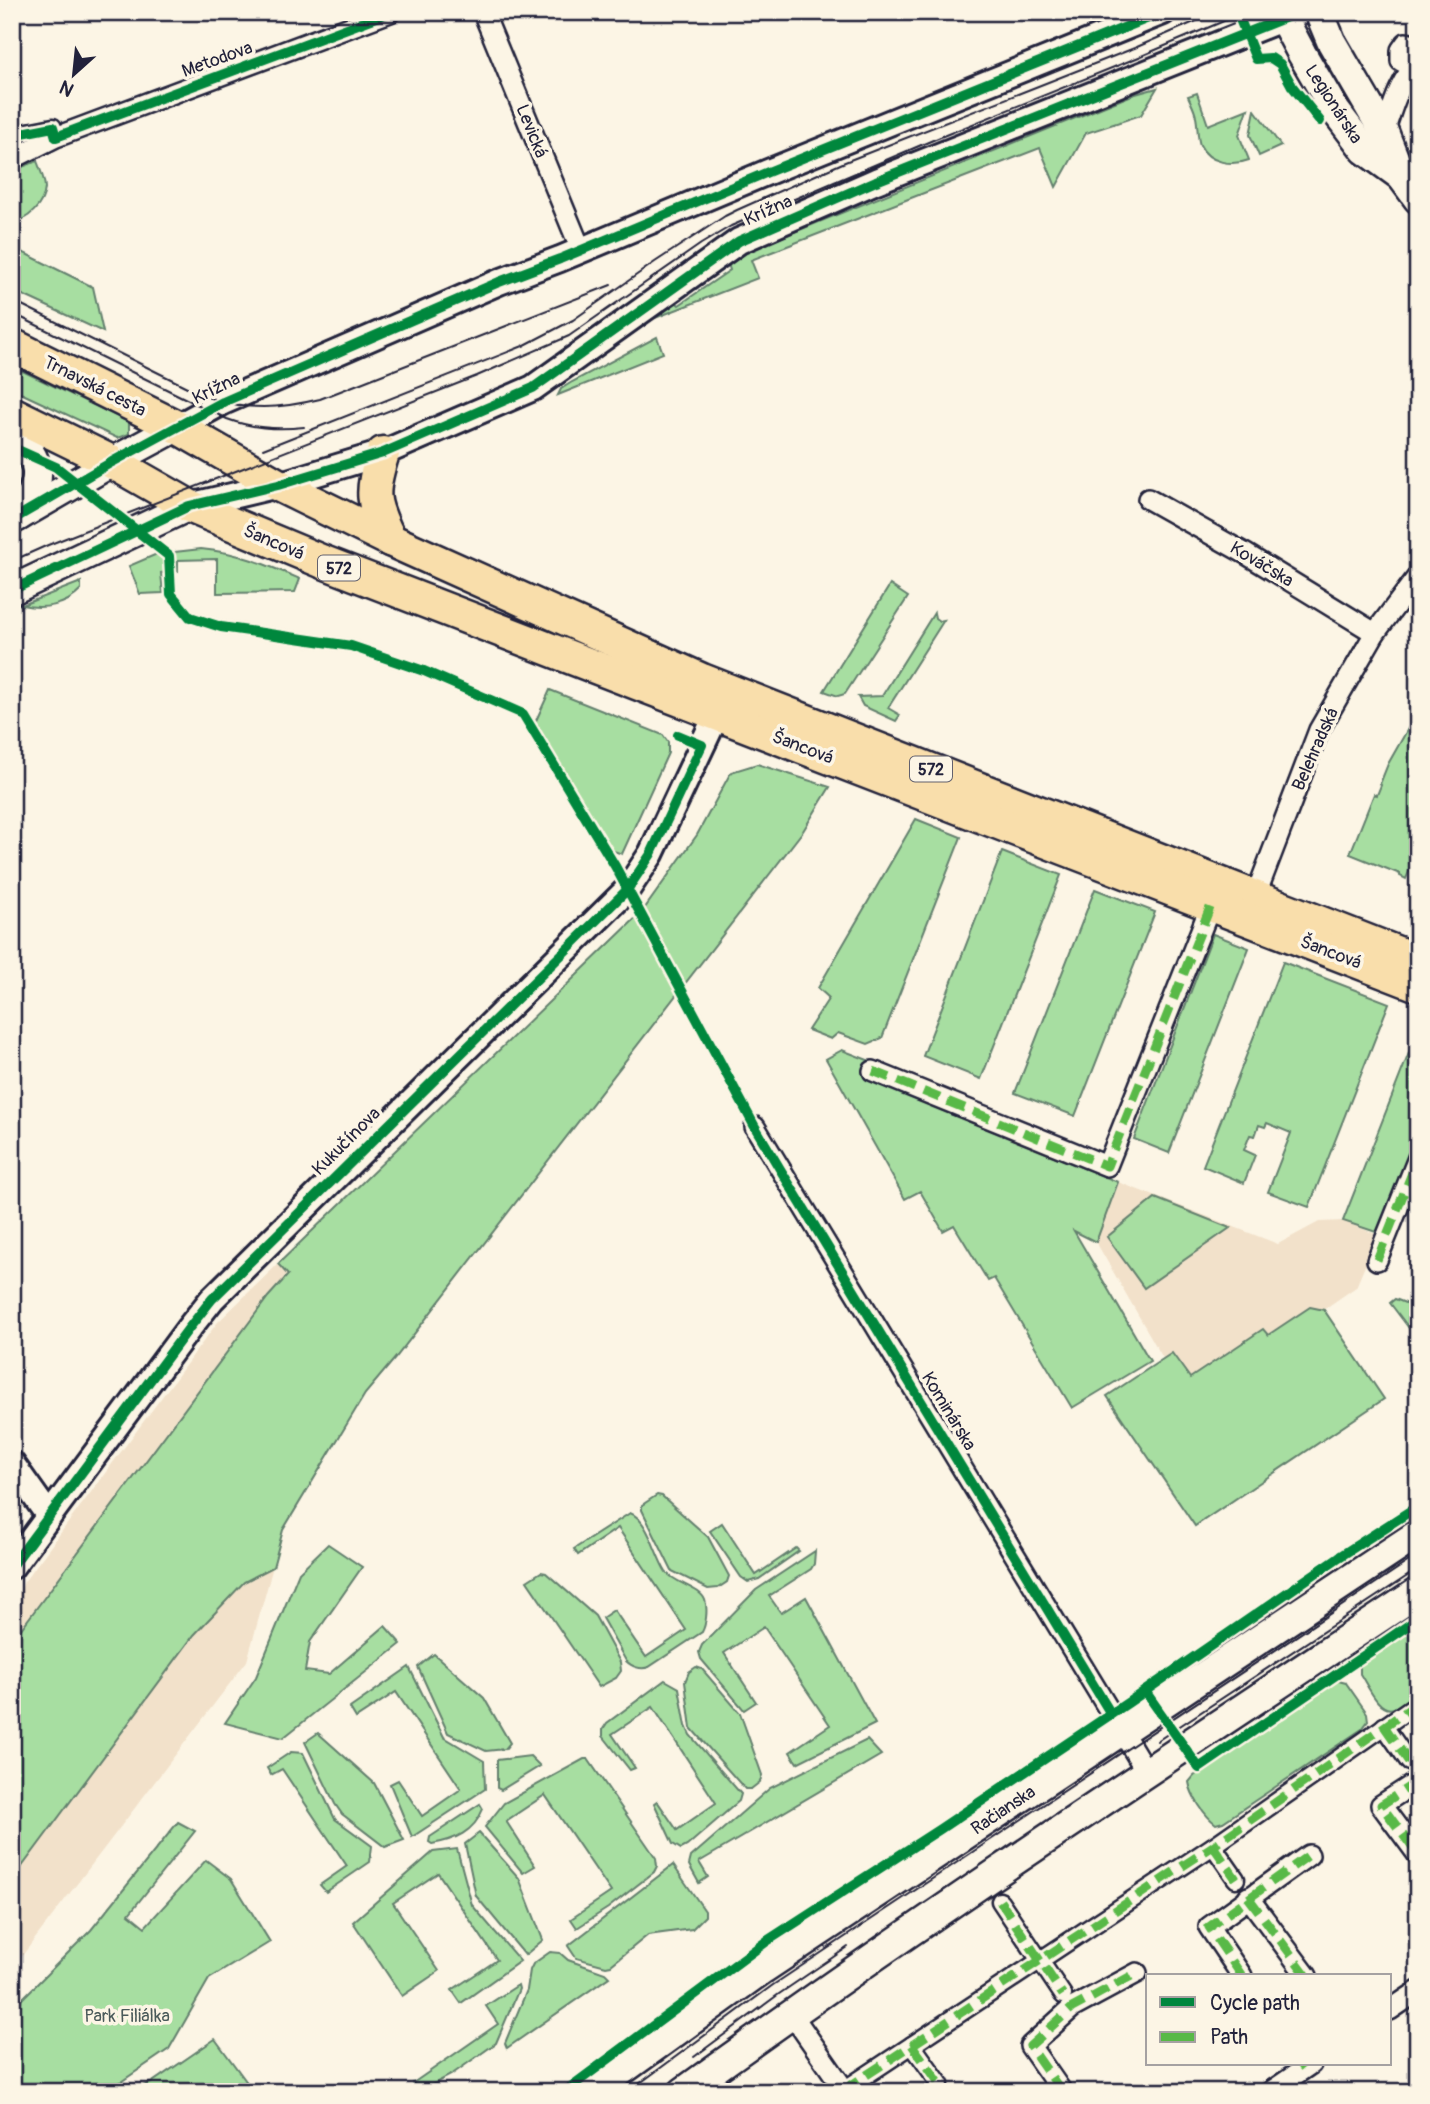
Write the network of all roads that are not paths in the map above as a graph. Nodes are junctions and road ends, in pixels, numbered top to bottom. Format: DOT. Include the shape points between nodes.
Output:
graph roads {
  1 [pos="390,12"];
  2 [pos="483,12"];
  3 [pos="1163,12"];
  4 [pos="1319,12"];
  5 [pos="1287,15"];
  6 [pos="1418,46"];
  7 [pos="1415,66"];
  8 [pos="52,127"];
  9 [pos="1384,132"];
  10 [pos="12,135"];
  11 [pos="12,159"];
  12 [pos="1401,176"];
  13 [pos="1418,199"];
  14 [pos="581,250"];
  15 [pos="12,345"];
  16 [pos="12,413"];
  17 [pos="177,427"];
  18 [pos="12,429"];
  19 [pos="383,453"];
  20 [pos="112,462"];
  21 [pos="278,485"];
  22 [pos="1148,499"];
  23 [pos="189,506"];
  24 [pos="16,518"];
  25 [pos="390,540"];
  26 [pos="1418,576"];
  27 [pos="12,590"];
  28 [pos="1375,633"];
  29 [pos="717,714"];
  30 [pos="1255,897"];
  31 [pos="1212,905"];
  32 [pos="1418,961"];
  33 [pos="1418,985"];
  34 [pos="873,1071"];
  35 [pos="755,1128"];
  36 [pos="1418,1158"];
  37 [pos="1377,1260"];
  38 [pos="12,1464"];
  39 [pos="50,1516"];
  40 [pos="1418,1534"];
  41 [pos="12,1566"];
  42 [pos="1418,1592"];
  43 [pos="1418,1703"];
  44 [pos="1384,1726"];
  45 [pos="1122,1731"];
  46 [pos="1409,1762"];
  47 [pos="1146,1771"];
  48 [pos="1418,1781"];
  49 [pos="1213,1846"];
  50 [pos="1309,1854"];
  51 [pos="1418,1855"];
  52 [pos="1236,1879"];
  53 [pos="1248,1898"];
  54 [pos="1000,1901"];
  55 [pos="1040,1960"];
  56 [pos="1137,1973"];
  57 [pos="1241,1974"];
  58 [pos="1305,1974"];
  59 [pos="1418,1991"];
  60 [pos="1063,1995"];
  61 [pos="1392,2009"];
  62 [pos="791,2013"];
  63 [pos="912,2045"];
  64 [pos="1304,2066"];
  65 [pos="940,2084"];
  66 [pos="845,2091"];
  67 [pos="592,2092"];
  68 [pos="683,2092"];
  69 [pos="1062,2092"];
  70 [pos="1270,2092"];
  1 -- 11 [label="street, Metodova" via="57,137"];
  2 -- 14 [label="street, Levická"];
  3 -- 14 [label="street, Krížna"];
  4 -- 9 [label="main road, Legionárska"];
  5 -- 12 [label="main road, Legionárska" via="1302,54 1334,108 1365,150"];
  5 -- 19 [label="street, Krížna" via="739,241 533,388"];
  6 -- 7 [label="street" via="1406,43 1401,50 1401,61"];
  7 -- 9 [label="street" via="1402,85"];
  8 -- 10 [label="street"];
  9 -- 12 [label="main road, Legionárska"];
  12 -- 13 [label="main road, Legionárska"];
  14 -- 17 [label="street, Krížna" via="223,402"];
  15 -- 17 [label="main road, Trnavská cesta / 572"];
  16 -- 20 [label="main road, 572"];
  17 -- 20 [label="main road"];
  17 -- 21 [label="main road, 572"];
  18 -- 24 [label="main road" via="33,455 37,474 36,487"];
  19 -- 21 [label="street, Krížna"];
  19 -- 25 [label="main road" via="374,481 375,511"];
  20 -- 23 [label="main road, 572"];
  20 -- 24 [label="main road"];
  21 -- 23 [label="street, Krížna"];
  21 -- 25 [label="main road, Šancová / 572"];
  22 -- 28 [label="street, Kováčska"];
  23 -- 27 [label="main road"];
  23 -- 29 [label="main road, Šancová / 572"];
  25 -- 30 [label="main road, Šancová / 572" via="702,680"];
  26 -- 28 [label="street, Belehradská"];
  28 -- 30 [label="street, Belehradská" via="1319,730"];
  29 -- 31 [label="main road, Šancová / 572"];
  29 -- 39 [label="street, Kukučínova" via="651,854 627,890 212,1299"];
  30 -- 32 [label="main road, Šancová / 572"];
  31 -- 33 [label="main road, Šancová / 572"];
  31 -- 34 [label="street" via="1107,1166"];
  35 -- 45 [label="street, Kominárska"];
  36 -- 37 [label="street"];
  38 -- 39 [label="street"];
  39 -- 41 [label="street, Kukučínova"];
  40 -- 45 [label="main road, Račianska"];
  42 -- 47 [label="main road"];
  43 -- 44 [label="street"];
  44 -- 46 [label="street"];
  44 -- 49 [label="street"];
  45 -- 47 [label="street, Kominárska"];
  45 -- 67 [label="main road, Račianska" via="763,1969"];
  47 -- 62 [label="main road"];
  48 -- 51 [label="street" via="1381,1805"];
  49 -- 52 [label="street"];
  49 -- 55 [label="street"];
  50 -- 53 [label="street"];
  53 -- 57 [label="street" via="1209,1927"];
  53 -- 58 [label="street"];
  54 -- 55 [label="street"];
  55 -- 60 [label="street"];
  55 -- 63 [label="street"];
  56 -- 69 [label="street" via="1072,2008 1030,2046"];
  59 -- 61 [label="street"];
  62 -- 66 [label="street"];
  62 -- 68 [label="main road"];
  63 -- 65 [label="street"];
  63 -- 66 [label="street"];
  64 -- 70 [label="street"];
}
